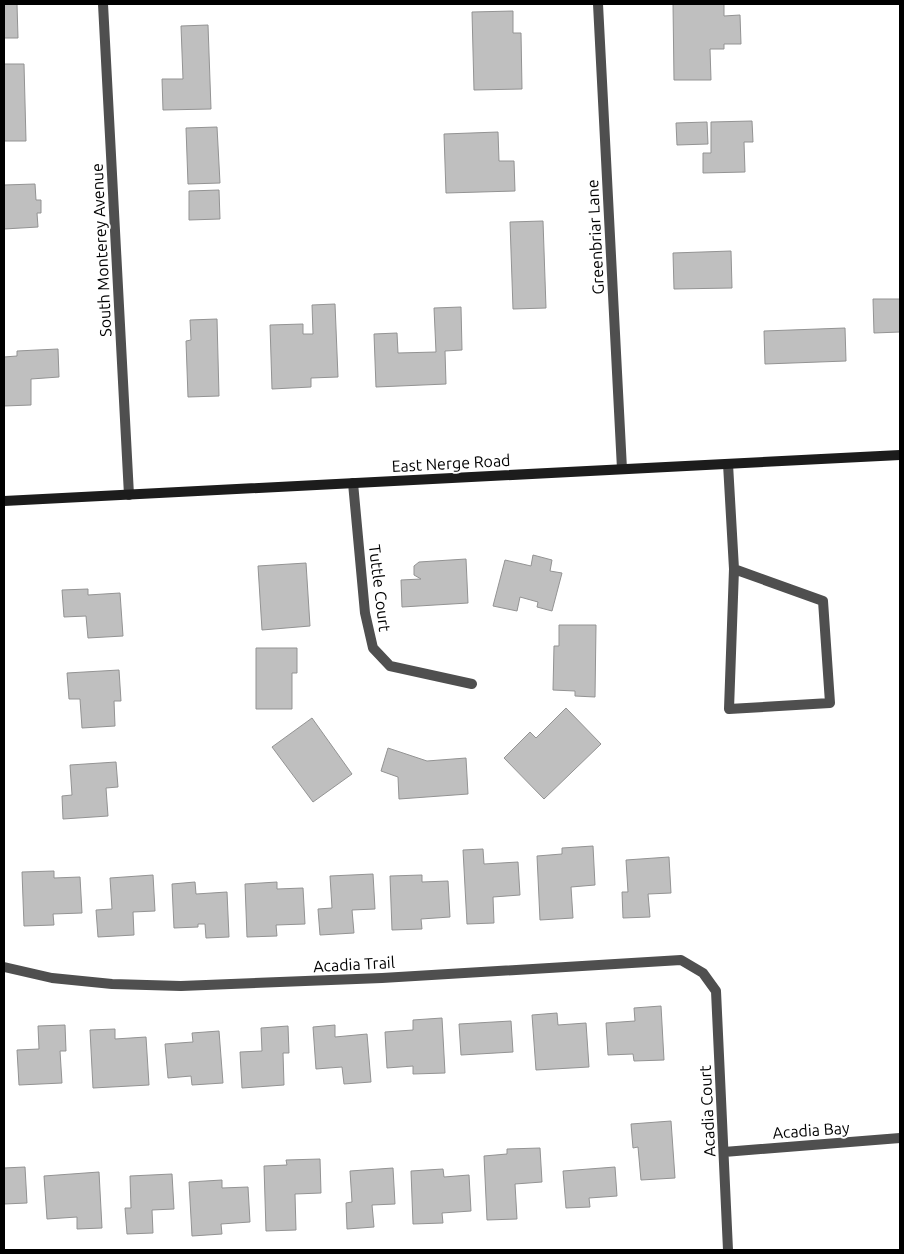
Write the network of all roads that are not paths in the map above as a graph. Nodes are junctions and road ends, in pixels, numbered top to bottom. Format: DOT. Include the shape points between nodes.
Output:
graph roads {
  1 [pos="103,4"];
  2 [pos="598,4"];
  3 [pos="900,455"];
  4 [pos="728,464"];
  5 [pos="622,469"];
  6 [pos="353,483"];
  7 [pos="128,495"];
  8 [pos="4,501"];
  9 [pos="734,569"];
  10 [pos="472,684"];
  11 [pos="4,968"];
  12 [pos="703,974"];
  13 [pos="900,1138"];
  14 [pos="724,1152"];
  15 [pos="720,1250"];
  16 [pos="728,1250"];
  1 -- 7 [label="street, South Monterey Avenue"];
  2 -- 5 [label="street, Greenbriar Lane"];
  3 -- 4 [label="main road, East Nerge Road"];
  4 -- 5 [label="main road, East Nerge Road"];
  4 -- 9 [label="street"];
  5 -- 6 [label="main road, East Nerge Road"];
  6 -- 7 [label="main road, East Nerge Road"];
  6 -- 10 [label="street, Tuttle Court" via="365,613 373,648 390,666"];
  7 -- 8 [label="main road, East Nerge Road"];
  9 -- 9 [label="street" via="729,709 830,703 823,601"];
  11 -- 12 [label="street, Acadia Trail" via="52,978 181,986 681,960"];
  12 -- 14 [label="street, Acadia Court" via="716,991"];
  13 -- 14 [label="street, Acadia Bay"];
  14 -- 16 [label="street, Acadia Court"];
  15 -- 16 [label="street"];
}
